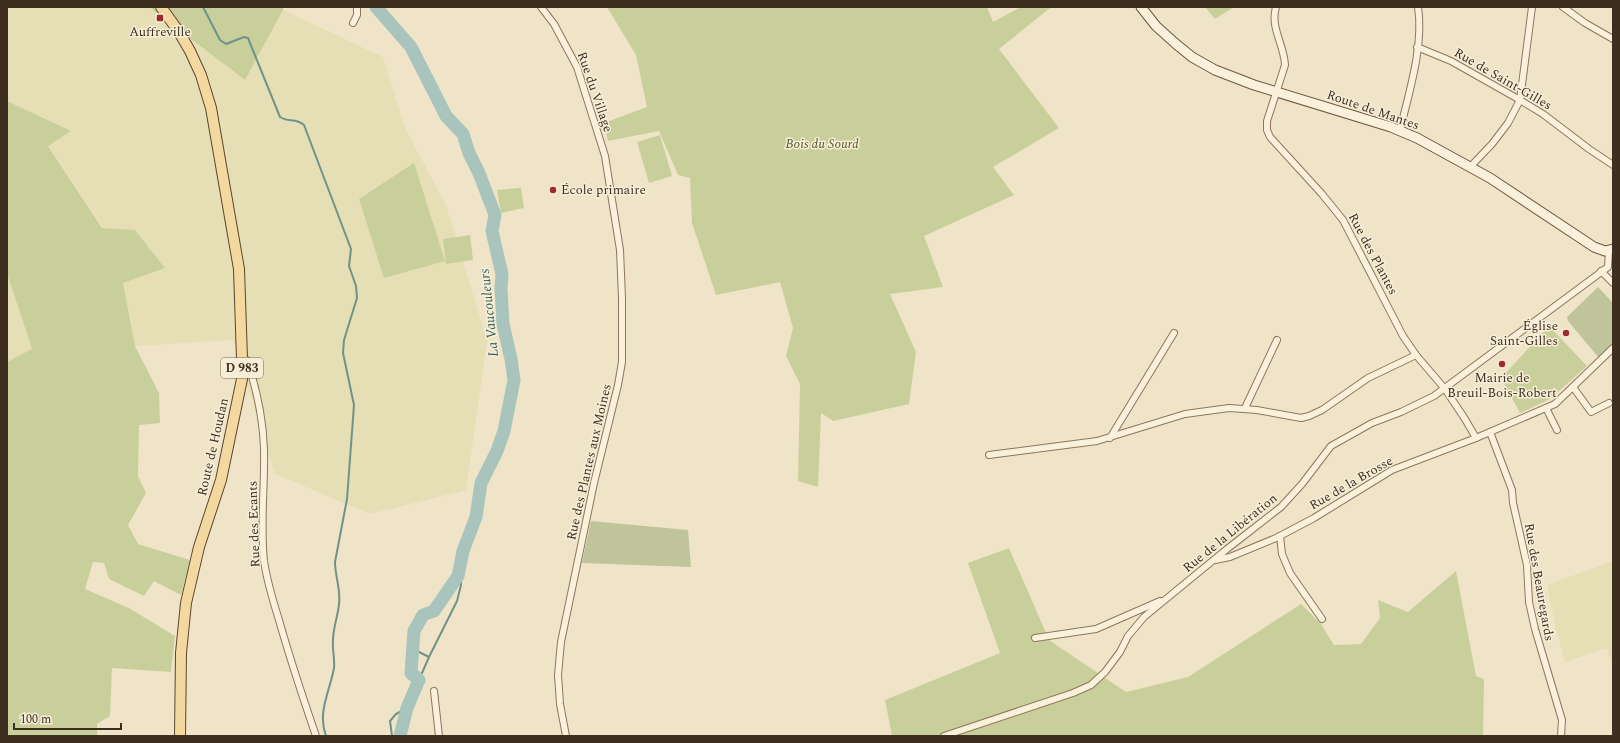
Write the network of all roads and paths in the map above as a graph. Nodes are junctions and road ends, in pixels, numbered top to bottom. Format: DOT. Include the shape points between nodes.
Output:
graph roads {
  1 [pos="161,7"];
  2 [pos="357,7"];
  3 [pos="541,7"];
  4 [pos="1141,7"];
  5 [pos="1276,7"];
  6 [pos="1418,7"];
  7 [pos="1532,7"];
  8 [pos="1563,7"];
  9 [pos="352,23"];
  10 [pos="1613,39"];
  11 [pos="1417,47"];
  12 [pos="1276,92"];
  13 [pos="1520,100"];
  14 [pos="1400,130"];
  15 [pos="1613,165"];
  16 [pos="1470,166"];
  17 [pos="611,192"];
  18 [pos="1611,250"];
  19 [pos="1601,271"];
  20 [pos="1613,283"];
  21 [pos="1174,333"];
  22 [pos="1277,340"];
  23 [pos="1613,348"];
  24 [pos="1416,355"];
  25 [pos="242,359"];
  26 [pos="1573,387"];
  27 [pos="1445,388"];
  28 [pos="1610,403"];
  29 [pos="1245,408"];
  30 [pos="1546,408"];
  31 [pos="1557,430"];
  32 [pos="1490,432"];
  33 [pos="1110,438"];
  34 [pos="1476,438"];
  35 [pos="989,455"];
  36 [pos="1280,536"];
  37 [pos="1213,560"];
  38 [pos="1167,598"];
  39 [pos="1322,619"];
  40 [pos="1035,638"];
  41 [pos="434,691"];
  42 [pos="180,736"];
  43 [pos="316,736"];
  44 [pos="439,736"];
  45 [pos="566,736"];
  46 [pos="944,736"];
  47 [pos="1562,736"];
  1 -- 25 [label="main road, Route de Houdan / D 983" via="192,56 212,113 239,269"];
  2 -- 9 [label="street" via="357,15"];
  3 -- 17 [label="street, Rue du Village" via="554,24 577,67 605,156"];
  4 -- 12 [label="main road, Route de Mantes" via="1156,26 1192,57 1246,83"];
  5 -- 12 [label="street, Rue des Plantes" via="1275,27 1284,55 1284,64"];
  6 -- 11 [label="street"];
  7 -- 13 [label="street"];
  8 -- 10 [label="street"];
  11 -- 13 [label="street, Rue de Saint-Gilles" via="1451,61"];
  11 -- 14 [label="street" via="1417,58"];
  12 -- 14 [label="main road, Route de Mantes"];
  12 -- 24 [label="street, Rue des Plantes" via="1267,122 1270,136 1343,220 1403,336"];
  13 -- 15 [label="street, Rue de Saint-Gilles"];
  13 -- 16 [label="street" via="1508,123"];
  14 -- 16 [label="main road, Route de Mantes"];
  16 -- 18 [label="main road, Route de Mantes" via="1594,247"];
  17 -- 45 [label="street, Rue des Plantes aux Moines" via="620,250 622,362 561,642 558,675"];
  18 -- 19 [label="street, Rue de la Libération" via="1608,267"];
  19 -- 20 [label="street"];
  19 -- 27 [label="street, Rue de la Libération"];
  21 -- 33 [label="street"];
  22 -- 29 [label="street"];
  23 -- 26 [label="street, Rue de la Brosse"];
  24 -- 27 [label="street, Rue des Plantes"];
  24 -- 29 [label="street" via="1368,378 1309,416 1301,418"];
  25 -- 42 [label="main road, Route de Houdan / D 983" via="242,379 221,480 199,547 186,603 181,653"];
  25 -- 43 [label="street, Rue des Ecants" via="247,360 251,371 260,411 264,448 264,561 289,657"];
  26 -- 28 [label="street" via="1590,412"];
  26 -- 30 [label="street, Rue de la Brosse" via="1555,404"];
  27 -- 34 [label="street, Rue des Plantes"];
  27 -- 37 [label="street, Rue de la Libération" via="1434,396 1372,423 1331,446 1281,507"];
  29 -- 33 [label="street" via="1185,414"];
  30 -- 31 [label="street"];
  30 -- 32 [label="street, Rue de la Brosse"];
  32 -- 34 [label="street, Rue de la Brosse"];
  32 -- 47 [label="street, Rue des Beauregards" via="1512,490 1527,565 1529,602 1562,720"];
  33 -- 35 [label="street" via="1076,445"];
  34 -- 36 [label="street, Rue de la Brosse" via="1392,470"];
  36 -- 37 [label="street, Rue de la Brosse" via="1230,557"];
  36 -- 39 [label="street" via="1282,554 1290,573"];
  37 -- 38 [label="street, Rue de la Libération"];
  38 -- 40 [label="street" via="1096,629"];
  38 -- 46 [label="street, Rue de la Libération" via="1144,617 1128,636 1105,672 1091,685 1073,694"];
  41 -- 44 [label="street"];
}
